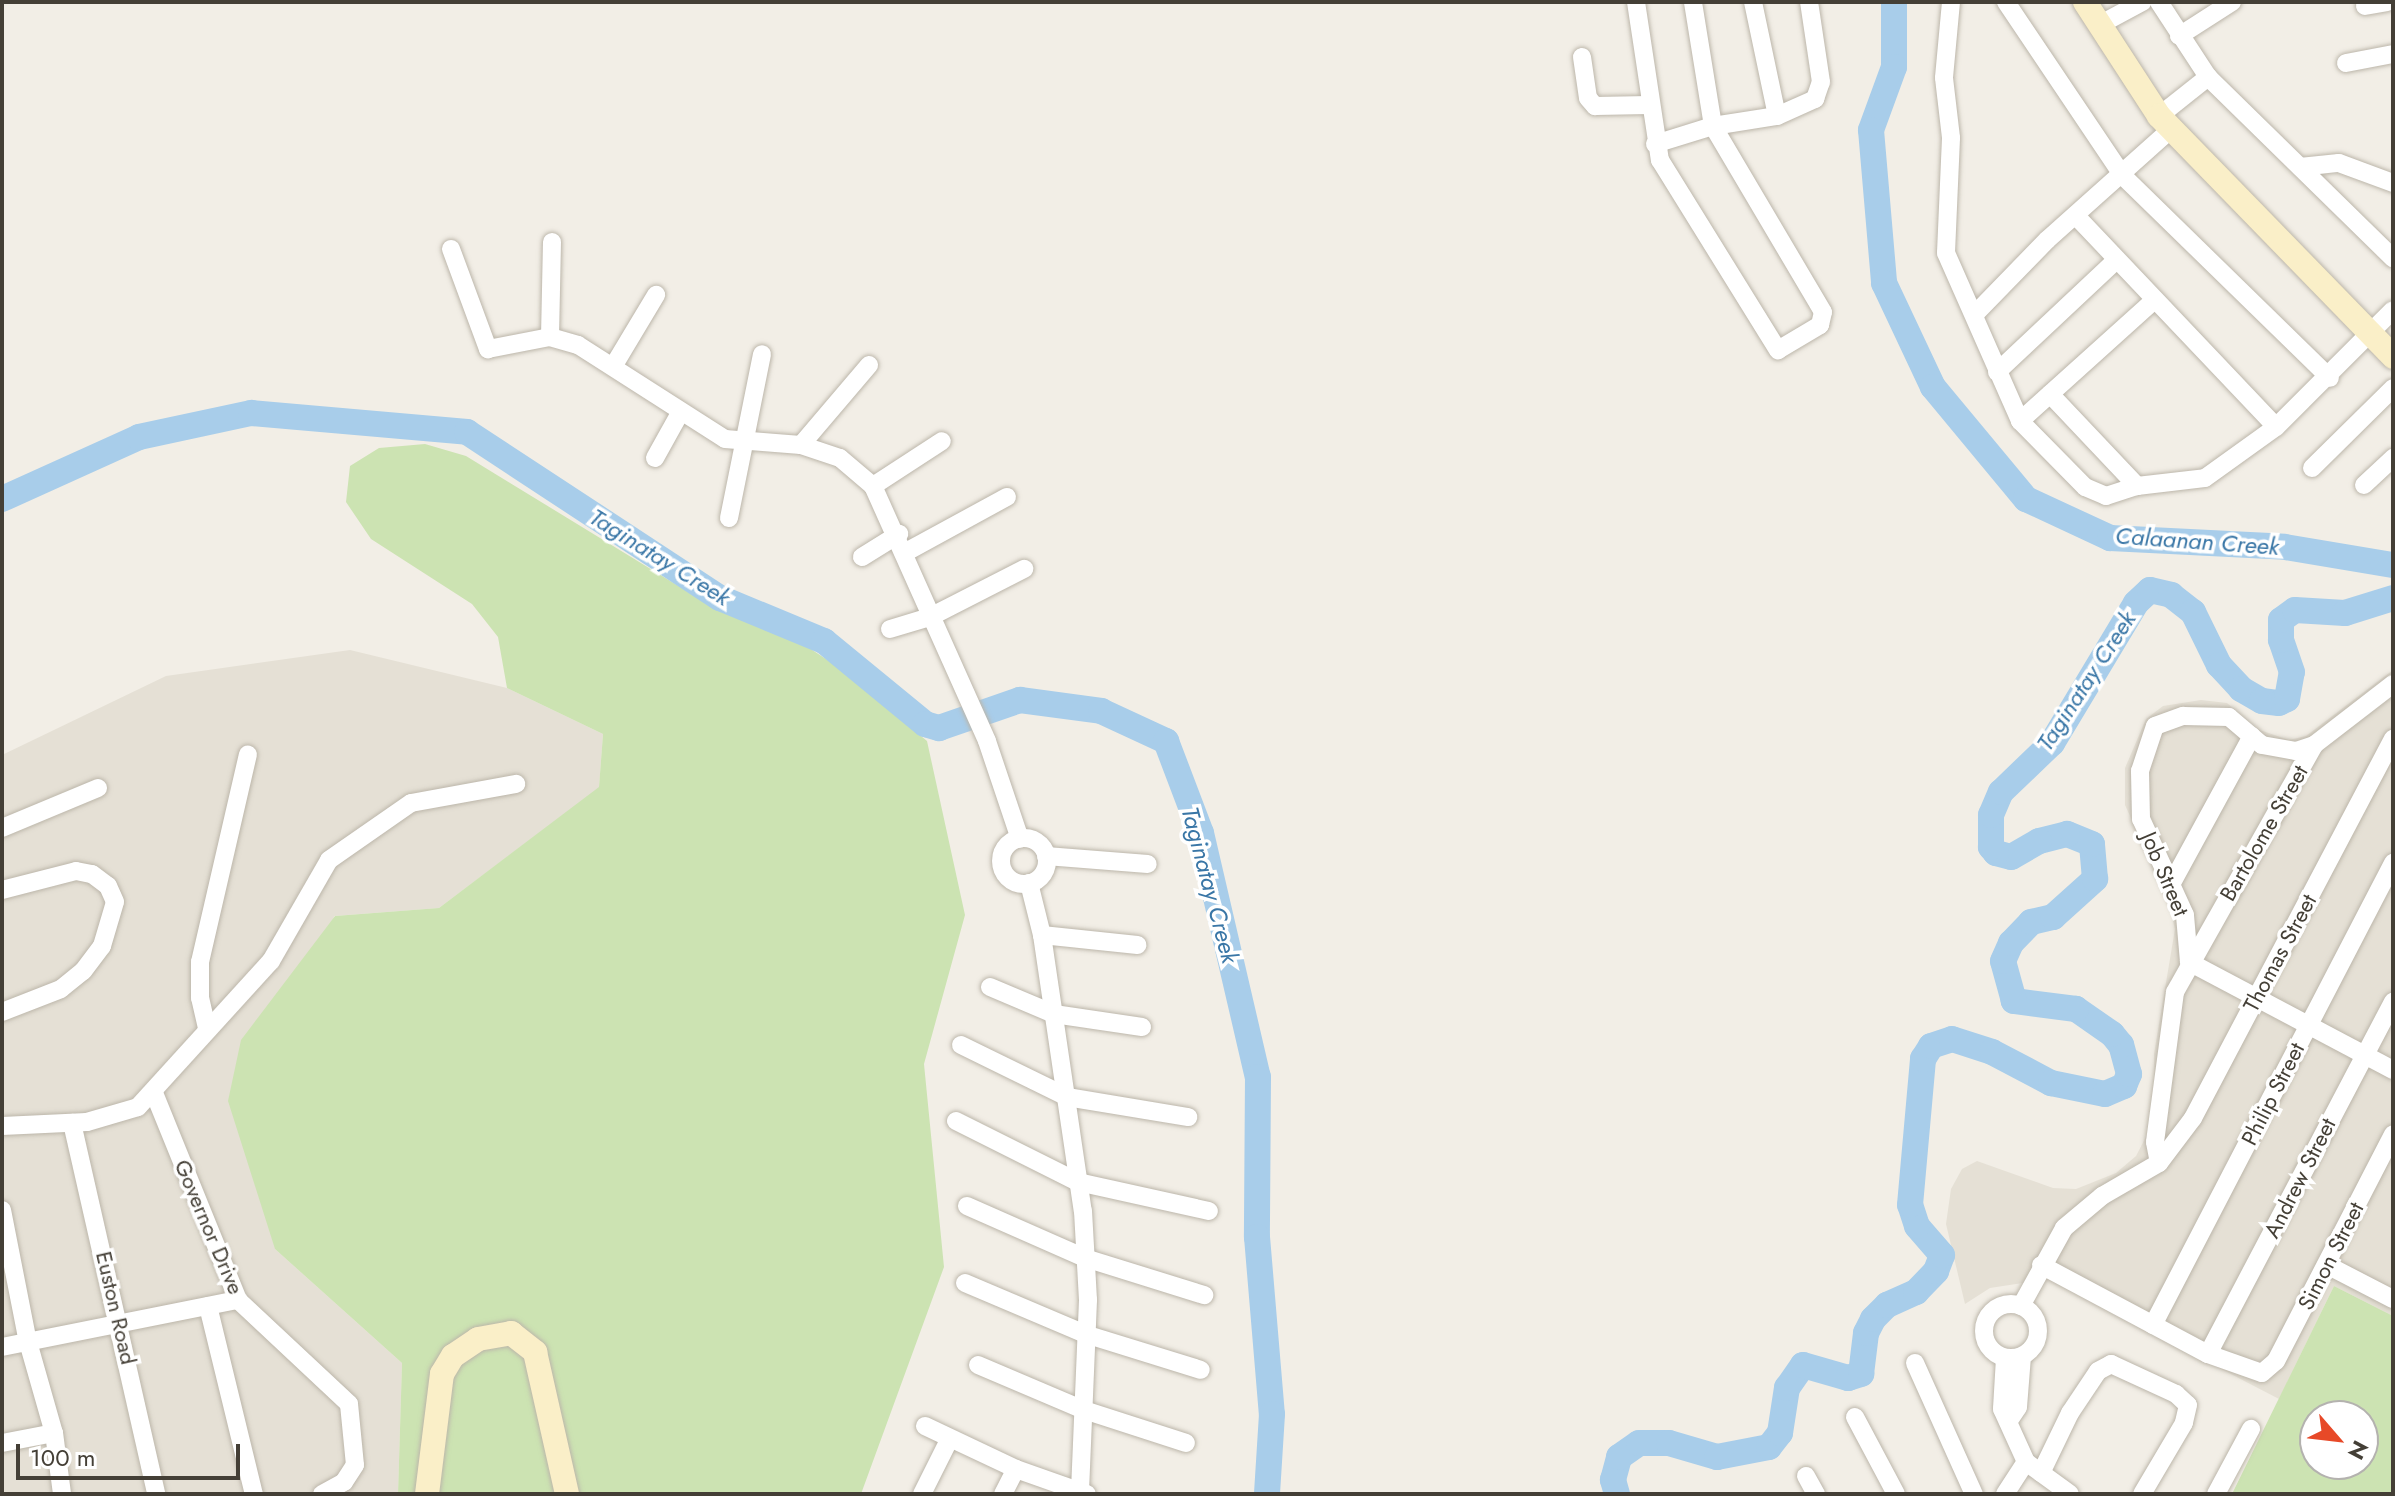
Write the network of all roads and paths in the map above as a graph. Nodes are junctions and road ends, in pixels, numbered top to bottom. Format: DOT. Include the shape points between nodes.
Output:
graph roads {
  1 [pos="1636,2"];
  2 [pos="1693,2"];
  3 [pos="1753,2"];
  4 [pos="1809,2"];
  5 [pos="1951,2"];
  6 [pos="2006,2"];
  7 [pos="2085,2"];
  8 [pos="2142,2"];
  9 [pos="2159,2"];
  10 [pos="2231,2"];
  11 [pos="2387,2"];
  12 [pos="2365,6"];
  13 [pos="2101,24"];
  14 [pos="2179,36"];
  15 [pos="2393,54"];
  16 [pos="1582,57"];
  17 [pos="2346,63"];
  18 [pos="2208,77"];
  19 [pos="1649,105"];
  20 [pos="1777,116"];
  21 [pos="2165,122"];
  22 [pos="1713,126"];
  23 [pos="1655,144"];
  24 [pos="2300,167"];
  25 [pos="2123,176"];
  26 [pos="2393,183"];
  27 [pos="2077,217"];
  28 [pos="552,242"];
  29 [pos="451,249"];
  30 [pos="2393,258"];
  31 [pos="2115,261"];
  32 [pos="656,295"];
  33 [pos="2152,302"];
  34 [pos="2393,310"];
  35 [pos="1976,313"];
  36 [pos="2371,334"];
  37 [pos="550,337"];
  38 [pos="762,354"];
  39 [pos="2393,357"];
  40 [pos="614,365"];
  41 [pos="869,365"];
  42 [pos="1997,372"];
  43 [pos="2330,378"];
  44 [pos="2393,388"];
  45 [pos="2050,394"];
  46 [pos="680,413"];
  47 [pos="2020,421"];
  48 [pos="2276,427"];
  49 [pos="942,441"];
  50 [pos="742,443"];
  51 [pos="801,445"];
  52 [pos="655,458"];
  53 [pos="2393,458"];
  54 [pos="2312,468"];
  55 [pos="2364,485"];
  56 [pos="873,486"];
  57 [pos="2137,486"];
  58 [pos="1007,497"];
  59 [pos="729,518"];
  60 [pos="899,534"];
  61 [pos="906,552"];
  62 [pos="862,557"];
  63 [pos="1024,569"];
  64 [pos="930,617"];
  65 [pos="890,629"];
  66 [pos="2393,684"];
  67 [pos="2252,736"];
  68 [pos="2393,738"];
  69 [pos="2314,745"];
  70 [pos="248,754"];
  71 [pos="516,784"];
  72 [pos="98,788"];
  73 [pos="2,828"];
  74 [pos="1020,839"];
  75 [pos="1046,856"];
  76 [pos="2393,863"];
  77 [pos="1148,864"];
  78 [pos="2173,881"];
  79 [pos="1029,883"];
  80 [pos="2,890"];
  81 [pos="1042,935"];
  82 [pos="1137,945"];
  83 [pos="2189,962"];
  84 [pos="990,987"];
  85 [pos="2256,998"];
  86 [pos="2393,1002"];
  87 [pos="2,1012"];
  88 [pos="1054,1014"];
  89 [pos="2308,1025"];
  90 [pos="1142,1027"];
  91 [pos="207,1028"];
  92 [pos="961,1045"];
  93 [pos="2364,1055"];
  94 [pos="2393,1070"];
  95 [pos="154,1093"];
  96 [pos="1067,1097"];
  97 [pos="2163,1100"];
  98 [pos="1188,1117"];
  99 [pos="2193,1118"];
  100 [pos="956,1121"];
  101 [pos="72,1123"];
  102 [pos="2,1126"];
  103 [pos="2393,1134"];
  104 [pos="2159,1163"];
  105 [pos="1078,1182"];
  106 [pos="967,1206"];
  107 [pos="2,1210"];
  108 [pos="1209,1211"];
  109 [pos="7,1253"];
  110 [pos="1085,1258"];
  111 [pos="2041,1265"];
  112 [pos="2327,1265"];
  113 [pos="965,1283"];
  114 [pos="2391,1294"];
  115 [pos="1204,1295"];
  116 [pos="238,1300"];
  117 [pos="208,1306"];
  118 [pos="2021,1306"];
  119 [pos="120,1320"];
  120 [pos="2153,1325"];
  121 [pos="1085,1334"];
  122 [pos="28,1342"];
  123 [pos="2,1347"];
  124 [pos="2208,1354"];
  125 [pos="2013,1357"];
  126 [pos="1915,1363"];
  127 [pos="978,1365"];
  128 [pos="1201,1370"];
  129 [pos="1084,1410"];
  130 [pos="1855,1417"];
  131 [pos="925,1426"];
  132 [pos="2251,1429"];
  133 [pos="54,1433"];
  134 [pos="949,1440"];
  135 [pos="2,1443"];
  136 [pos="1186,1443"];
  137 [pos="2033,1467"];
  138 [pos="1016,1469"];
  139 [pos="1806,1476"];
  140 [pos="1083,1493"];
  141 [pos="62,1494"];
  142 [pos="156,1494"];
  143 [pos="254,1494"];
  144 [pos="322,1494"];
  145 [pos="427,1494"];
  146 [pos="567,1494"];
  147 [pos="922,1494"];
  148 [pos="1003,1494"];
  149 [pos="1816,1494"];
  150 [pos="1896,1494"];
  151 [pos="1974,1494"];
  152 [pos="2005,1494"];
  153 [pos="2070,1494"];
  154 [pos="2142,1494"];
  155 [pos="2216,1494"];
  1 -- 19 [label="street"];
  2 -- 22 [label="street"];
  3 -- 20 [label="street"];
  4 -- 20 [label="street" via="1821,82 1815,99"];
  5 -- 35 [label="street" via="1944,78 1951,138 1946,253 1963,297"];
  6 -- 25 [label="street"];
  7 -- 13 [label="street"];
  8 -- 13 [label="street"];
  9 -- 14 [label="street"];
  10 -- 14 [label="street"];
  11 -- 12 [label="street"];
  13 -- 21 [label="street"];
  14 -- 18 [label="street"];
  15 -- 17 [label="street"];
  16 -- 19 [label="street" via="1588,98 1595,106"];
  18 -- 21 [label="street"];
  18 -- 24 [label="street"];
  19 -- 23 [label="street"];
  20 -- 22 [label="street"];
  21 -- 25 [label="street"];
  21 -- 36 [label="street"];
  22 -- 23 [label="street"];
  22 -- 23 [label="street" via="1823,312 1820,325 1782,349 1773,348"];
  24 -- 26 [label="street" via="2339,163"];
  24 -- 30 [label="street"];
  25 -- 27 [label="street"];
  25 -- 43 [label="street"];
  27 -- 31 [label="street"];
  27 -- 35 [label="street"];
  28 -- 37 [label="street"];
  29 -- 37 [label="street" via="488,349"];
  31 -- 33 [label="street"];
  31 -- 42 [label="street"];
  32 -- 40 [label="street"];
  33 -- 45 [label="street"];
  33 -- 48 [label="street"];
  34 -- 36 [label="street"];
  35 -- 42 [label="street"];
  36 -- 39 [label="street"];
  36 -- 43 [label="street"];
  37 -- 40 [label="street"];
  38 -- 50 [label="street"];
  40 -- 46 [label="street"];
  41 -- 51 [label="street"];
  42 -- 47 [label="street"];
  43 -- 48 [label="street"];
  44 -- 54 [label="street"];
  45 -- 47 [label="street"];
  45 -- 57 [label="street"];
  46 -- 50 [label="street"];
  46 -- 52 [label="street"];
  47 -- 57 [label="street" via="2098,495"];
  48 -- 57 [label="street" via="2205,478"];
  49 -- 56 [label="street"];
  50 -- 51 [label="street"];
  50 -- 59 [label="street"];
  51 -- 56 [label="street" via="840,458"];
  53 -- 55 [label="street"];
  56 -- 60 [label="street"];
  58 -- 61 [label="street"];
  60 -- 61 [label="street"];
  60 -- 62 [label="street"];
  61 -- 64 [label="street"];
  63 -- 64 [label="street"];
  64 -- 65 [label="street"];
  64 -- 74 [label="street" via="987,741"];
  66 -- 69 [label="street"];
  67 -- 69 [label="street, Job Street" via="2277,750"];
  67 -- 78 [label="street"];
  67 -- 78 [label="street, Job Street" via="2229,717 2210,716 2165,721 2149,734 2140,771 2141,819"];
  68 -- 85 [label="street, Thomas Street"];
  69 -- 83 [label="street, Bartolome Street"];
  70 -- 91 [label="street" via="200,962"];
  71 -- 91 [label="street" via="411,803 329,860 271,961"];
  72 -- 73 [label="street"];
  74 -- 75 [label="street" via="1034,840"];
  74 -- 79 [label="street" via="1007,846 1002,866 1015,882"];
  75 -- 77 [label="street"];
  75 -- 79 [label="street" via="1041,876"];
  76 -- 89 [label="street, Philip Street"];
  78 -- 83 [label="street, Job Street" via="2185,915"];
  79 -- 81 [label="street"];
  80 -- 87 [label="street" via="76,871 92,874 108,886 115,902 102,946 83,971 61,989"];
  81 -- 82 [label="street"];
  81 -- 88 [label="street"];
  83 -- 85 [label="street"];
  83 -- 97 [label="street, Bartolome Street" via="2172,1005"];
  84 -- 88 [label="street"];
  85 -- 89 [label="street"];
  85 -- 99 [label="street, Thomas Street"];
  86 -- 93 [label="street, Andrew Street"];
  88 -- 90 [label="street"];
  88 -- 96 [label="street"];
  89 -- 93 [label="street"];
  89 -- 120 [label="street, Philip Street"];
  91 -- 95 [label="street"];
  92 -- 96 [label="street"];
  93 -- 94 [label="street"];
  93 -- 124 [label="street, Andrew Street"];
  95 -- 101 [label="street" via="138,1107"];
  95 -- 116 [label="street, Governor Drive"];
  96 -- 98 [label="street"];
  96 -- 105 [label="street"];
  97 -- 99 [label="street"];
  97 -- 104 [label="street, Bartolome Street" via="2155,1142"];
  99 -- 104 [label="street, Thomas Street"];
  100 -- 105 [label="street"];
  101 -- 102 [label="street"];
  101 -- 119 [label="street, Euston Road"];
  103 -- 112 [label="street, Simon Street"];
  104 -- 111 [label="street" via="2081,1210 2052,1242"];
  105 -- 108 [label="street"];
  105 -- 110 [label="street"];
  106 -- 110 [label="street"];
  107 -- 109 [label="street"];
  109 -- 122 [label="street"];
  110 -- 115 [label="street"];
  110 -- 121 [label="street"];
  111 -- 118 [label="street"];
  111 -- 120 [label="street"];
  112 -- 114 [label="street"];
  112 -- 124 [label="street, Simon Street" via="2276,1361 2262,1373"];
  113 -- 121 [label="street"];
  116 -- 117 [label="street"];
  116 -- 144 [label="street, Governor Drive" via="349,1404 355,1465 344,1482"];
  117 -- 119 [label="street"];
  117 -- 143 [label="street"];
  118 -- 125 [label="street" via="2035,1318 2038,1335"];
  118 -- 125 [label="street" via="2004,1305 1986,1323 1986,1340"];
  119 -- 122 [label="street"];
  119 -- 142 [label="street, Euston Road"];
  120 -- 124 [label="street"];
  121 -- 128 [label="street"];
  121 -- 129 [label="street"];
  122 -- 123 [label="street"];
  122 -- 133 [label="street"];
  125 -- 137 [label="street" via="2002,1409"];
  126 -- 151 [label="street"];
  127 -- 129 [label="street"];
  129 -- 136 [label="street"];
  129 -- 140 [label="street"];
  130 -- 150 [label="street"];
  131 -- 134 [label="street"];
  132 -- 155 [label="street"];
  133 -- 135 [label="street"];
  133 -- 141 [label="street"];
  134 -- 138 [label="street"];
  134 -- 147 [label="street"];
  137 -- 152 [label="street"];
  137 -- 153 [label="street"];
  137 -- 154 [label="street" via="2098,1371 2111,1364 2176,1394 2188,1405 2184,1423"];
  138 -- 140 [label="street"];
  138 -- 148 [label="street"];
  139 -- 149 [label="street"];
  145 -- 146 [label="street" via="442,1374 453,1356 478,1339 511,1333 535,1352"];
}
